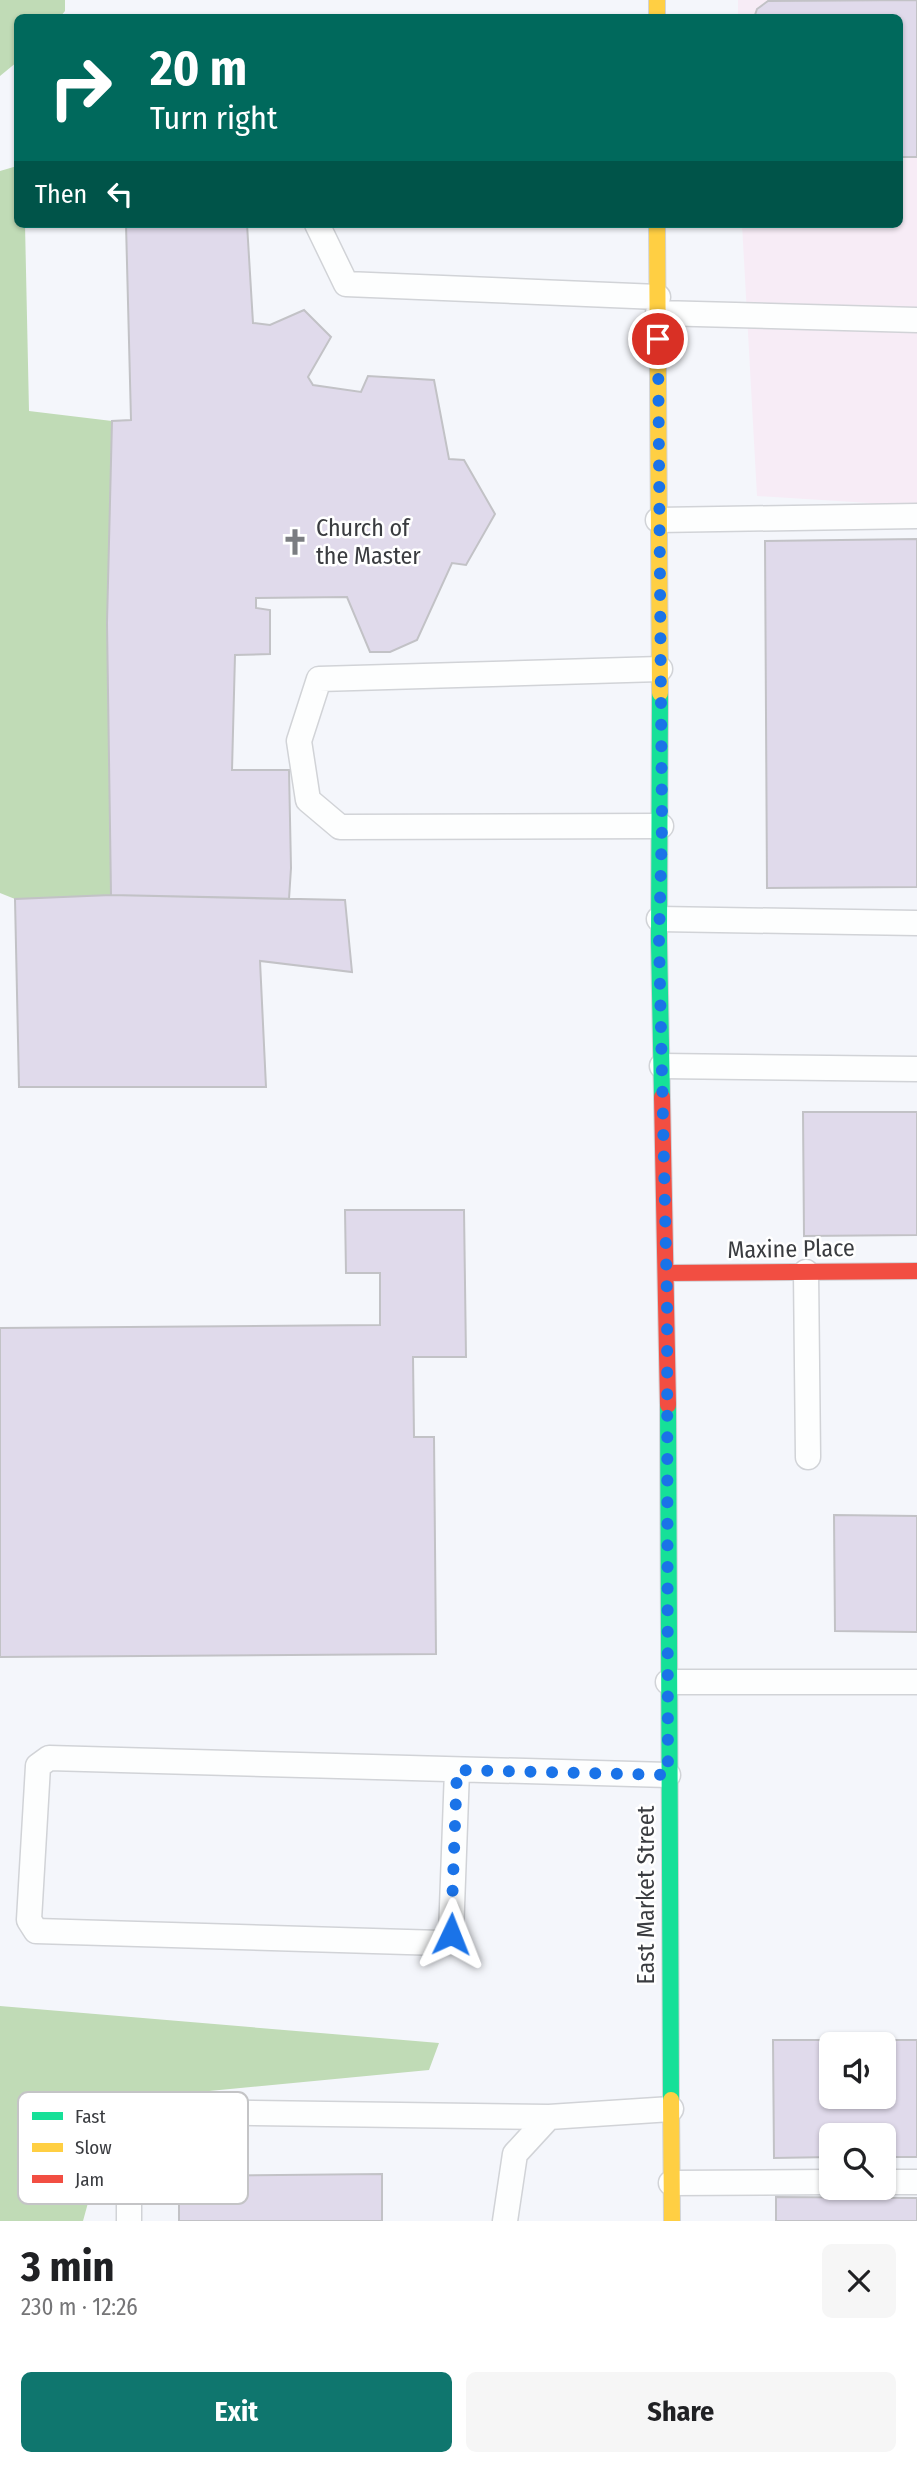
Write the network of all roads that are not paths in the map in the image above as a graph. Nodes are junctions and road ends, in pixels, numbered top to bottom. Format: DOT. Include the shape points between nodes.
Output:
graph roads {
  1 [pos="319,228"];
  2 [pos="657,228"];
  3 [pos="657,305"];
  4 [pos="917,320"];
  5 [pos="917,516"];
  6 [pos="658,520"];
  7 [pos="660,670"];
  8 [pos="662,825"];
  9 [pos="659,919"];
  10 [pos="917,923"];
  11 [pos="662,1066"];
  12 [pos="917,1069"];
  13 [pos="917,1271"];
  14 [pos="806,1272"];
  15 [pos="666,1273"];
  16 [pos="808,1457"];
  17 [pos="668,1682"];
  18 [pos="917,1682"];
  19 [pos="457,1770"];
  20 [pos="668,1775"];
  21 [pos="671,2109"];
  22 [pos="248,2113"];
  23 [pos="549,2117"];
  24 [pos="819,2182"];
  25 [pos="896,2182"];
  26 [pos="917,2182"];
  27 [pos="671,2183"];
  28 [pos="505,2221"];
  29 [pos="672,2221"];
  1 -- 3 [label="lane" via="346,284"];
  2 -- 3 [label="main road, East Market Street"];
  3 -- 4 [label="lane"];
  3 -- 6 [label="main road, East Market Street"];
  5 -- 6 [label="lane"];
  6 -- 7 [label="main road, East Market Street"];
  7 -- 8 [label="main road, East Market Street"];
  7 -- 8 [label="lane" via="319,679 299,741 308,800 340,827"];
  8 -- 9 [label="main road, East Market Street"];
  9 -- 10 [label="lane"];
  9 -- 11 [label="main road, East Market Street"];
  11 -- 12 [label="lane"];
  11 -- 15 [label="main road, East Market Street"];
  13 -- 14 [label="main road, Maxine Place"];
  14 -- 15 [label="main road, Maxine Place"];
  14 -- 16 [label="lane"];
  15 -- 17 [label="main road, East Market Street"];
  17 -- 18 [label="lane"];
  17 -- 20 [label="main road, East Market Street"];
  19 -- 19 [label="lane" via="49,1758 38,1766 29,1920 36,1931 441,1943 451,1934"];
  19 -- 20 [label="lane"];
  20 -- 21 [label="main road, East Market Street"];
  21 -- 23 [label="lane"];
  21 -- 27 [label="main road, East Market Street"];
  22 -- 23 [label="lane"];
  23 -- 28 [label="lane" via="515,2154"];
  24 -- 27 [label="lane"];
  25 -- 26 [label="lane"];
  27 -- 29 [label="main road, East Market Street"];
}
